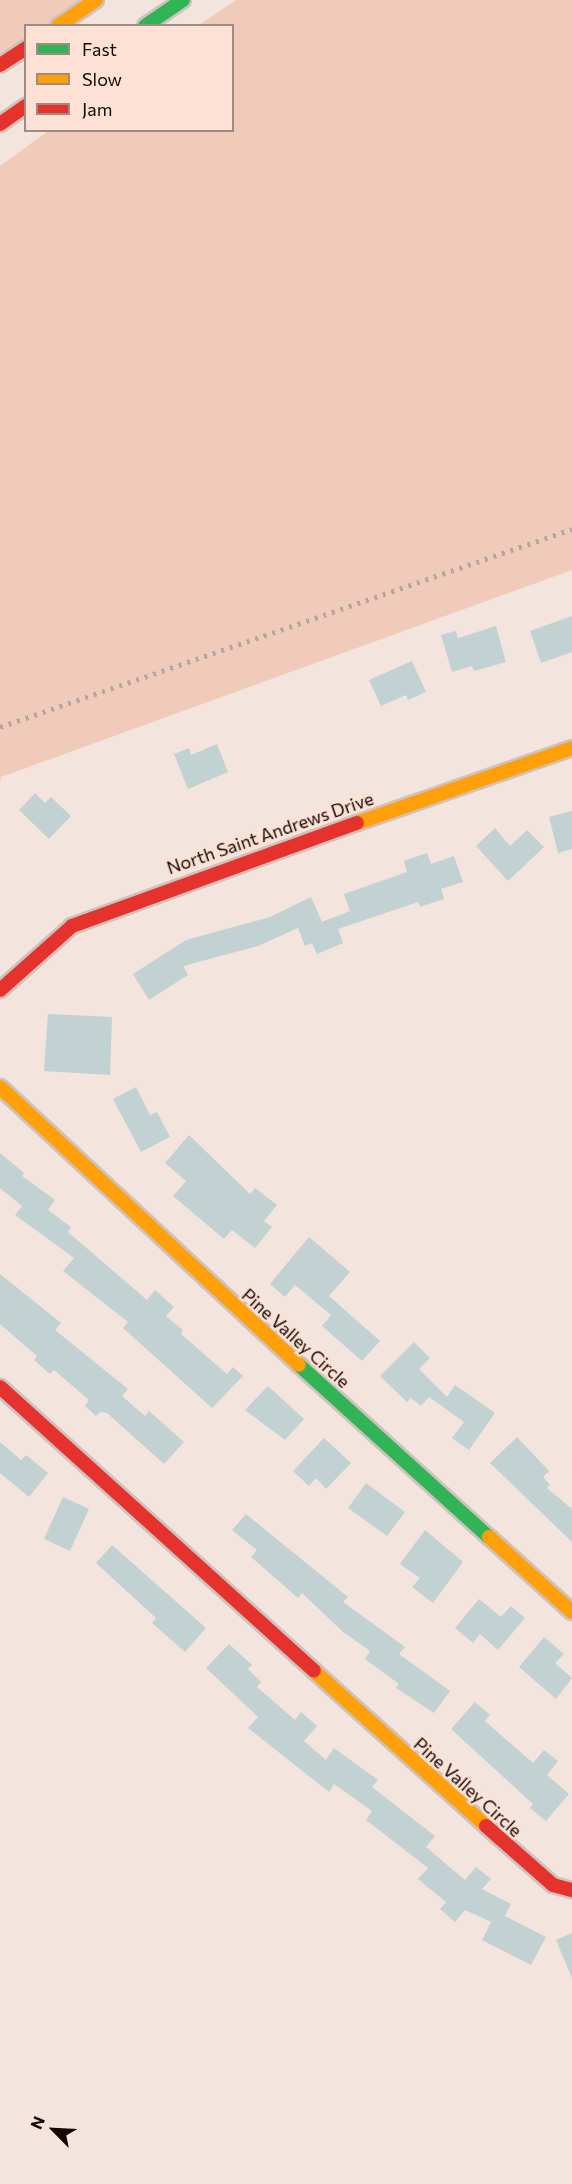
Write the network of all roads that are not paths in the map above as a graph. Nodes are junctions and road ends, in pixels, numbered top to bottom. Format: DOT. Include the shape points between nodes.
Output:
graph roads {
  1 [pos="96,0"];
  2 [pos="183,0"];
  3 [pos="61,24"];
  4 [pos="148,24"];
  5 [pos="24,49"];
  6 [pos="0,65"];
  7 [pos="24,107"];
  8 [pos="0,124"];
  9 [pos="572,748"];
  10 [pos="0,990"];
  11 [pos="0,1087"];
  12 [pos="0,1386"];
  13 [pos="572,1612"];
  14 [pos="572,1890"];
  1 -- 3 [label="street"];
  2 -- 4 [label="street"];
  5 -- 6 [label="street"];
  7 -- 8 [label="street"];
  9 -- 10 [label="street, North Saint Andrews Drive" via="123,904 72,926"];
  11 -- 13 [label="street, Pine Valley Circle" via="212,1287"];
  12 -- 14 [label="street, Pine Valley Circle" via="521,1858 553,1885"];
}
